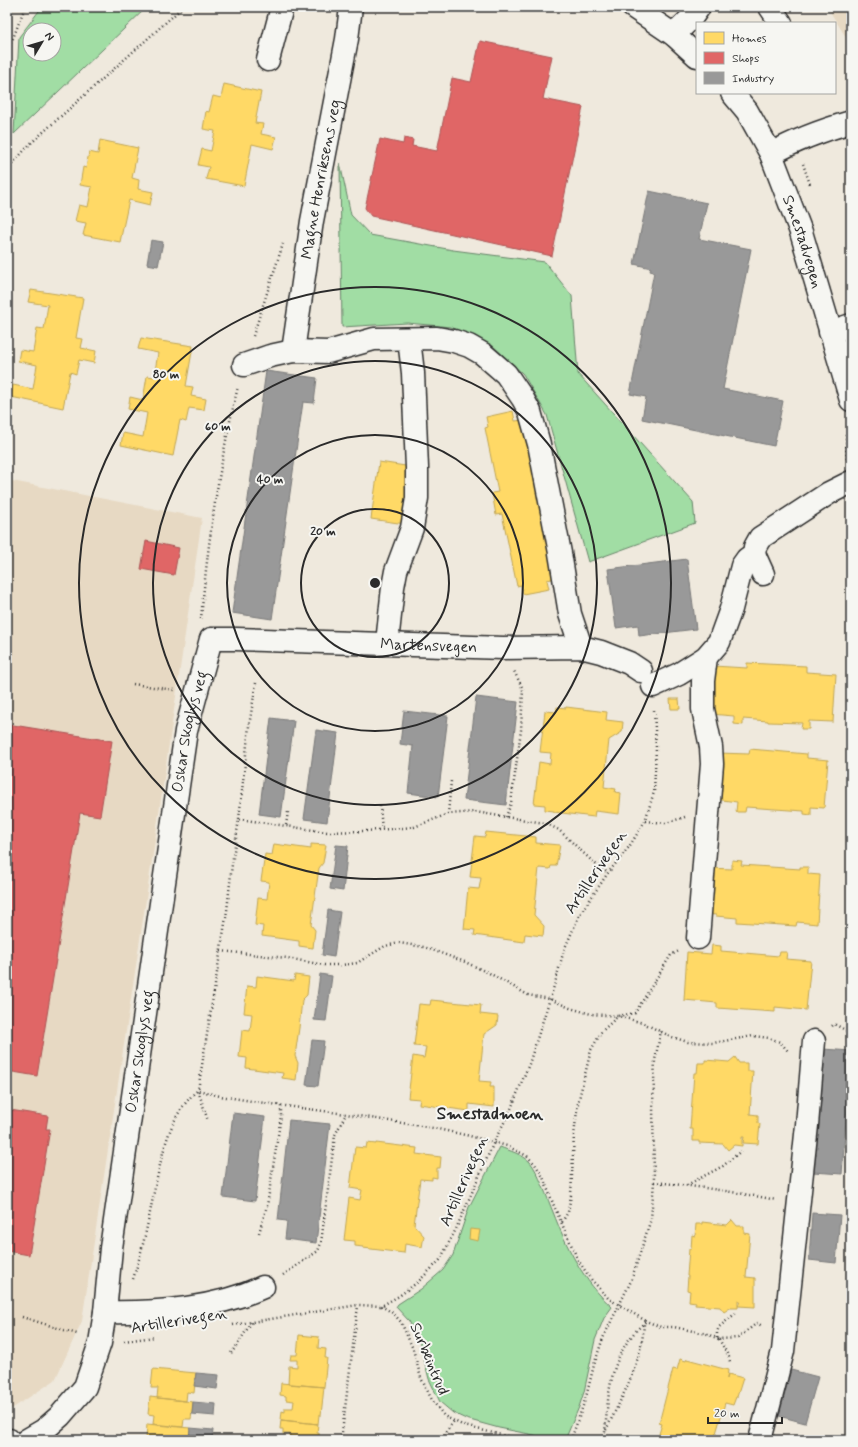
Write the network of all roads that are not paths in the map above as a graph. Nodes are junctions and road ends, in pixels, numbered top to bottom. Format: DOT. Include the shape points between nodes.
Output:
graph roads {
  1 [pos="282,7"];
  2 [pos="351,7"];
  3 [pos="633,7"];
  4 [pos="699,7"];
  5 [pos="770,7"];
  6 [pos="780,22"];
  7 [pos="674,35"];
  8 [pos="696,55"];
  9 [pos="268,60"];
  10 [pos="733,94"];
  11 [pos="851,122"];
  12 [pos="771,154"];
  13 [pos="851,325"];
  14 [pos="830,332"];
  15 [pos="409,339"];
  16 [pos="293,351"];
  17 [pos="244,365"];
  18 [pos="851,400"];
  19 [pos="850,483"];
  20 [pos="754,554"];
  21 [pos="763,574"];
  22 [pos="211,639"];
  23 [pos="387,643"];
  24 [pos="581,647"];
  25 [pos="706,657"];
  26 [pos="698,938"];
  27 [pos="814,1041"];
  28 [pos="263,1287"];
  29 [pos="113,1312"];
  30 [pos="27,1440"];
  31 [pos="760,1440"];
  1 -- 9 [label="street"];
  2 -- 16 [label="street, Magne Henriksens veg" via="312,221"];
  3 -- 7 [label="street"];
  4 -- 7 [label="street"];
  5 -- 6 [label="street"];
  7 -- 8 [label="street"];
  10 -- 12 [label="street, Smestadvegen" via="747,111"];
  11 -- 12 [label="street" via="822,131"];
  12 -- 14 [label="street, Smestadvegen" via="801,232"];
  13 -- 14 [label="street"];
  14 -- 18 [label="street, Smestadvegen"];
  15 -- 16 [label="street" via="374,339 328,352"];
  15 -- 23 [label="street" via="413,373 417,498 412,528 396,571"];
  15 -- 24 [label="street" via="437,338 469,346 483,354 506,374 523,399 530,412 539,444 570,614"];
  16 -- 17 [label="street"];
  19 -- 20 [label="street" via="829,493 760,538"];
  20 -- 21 [label="street"];
  20 -- 25 [label="street" via="742,566 719,642"];
  22 -- 23 [label="street, Martensvegen"];
  22 -- 29 [label="street, Oskar Skoglys veg" via="186,731 111,1248"];
  23 -- 24 [label="street, Martensvegen" via="503,648"];
  24 -- 25 [label="street, Martensvegen" via="629,663 647,678 679,674"];
  25 -- 26 [label="street" via="703,709 712,764"];
  27 -- 31 [label="street" via="783,1351"];
  28 -- 29 [label="street" via="246,1295 209,1304 138,1313"];
  29 -- 30 [label="street, Oskar Skoglys veg" via="90,1339 85,1387 60,1416"];
}
